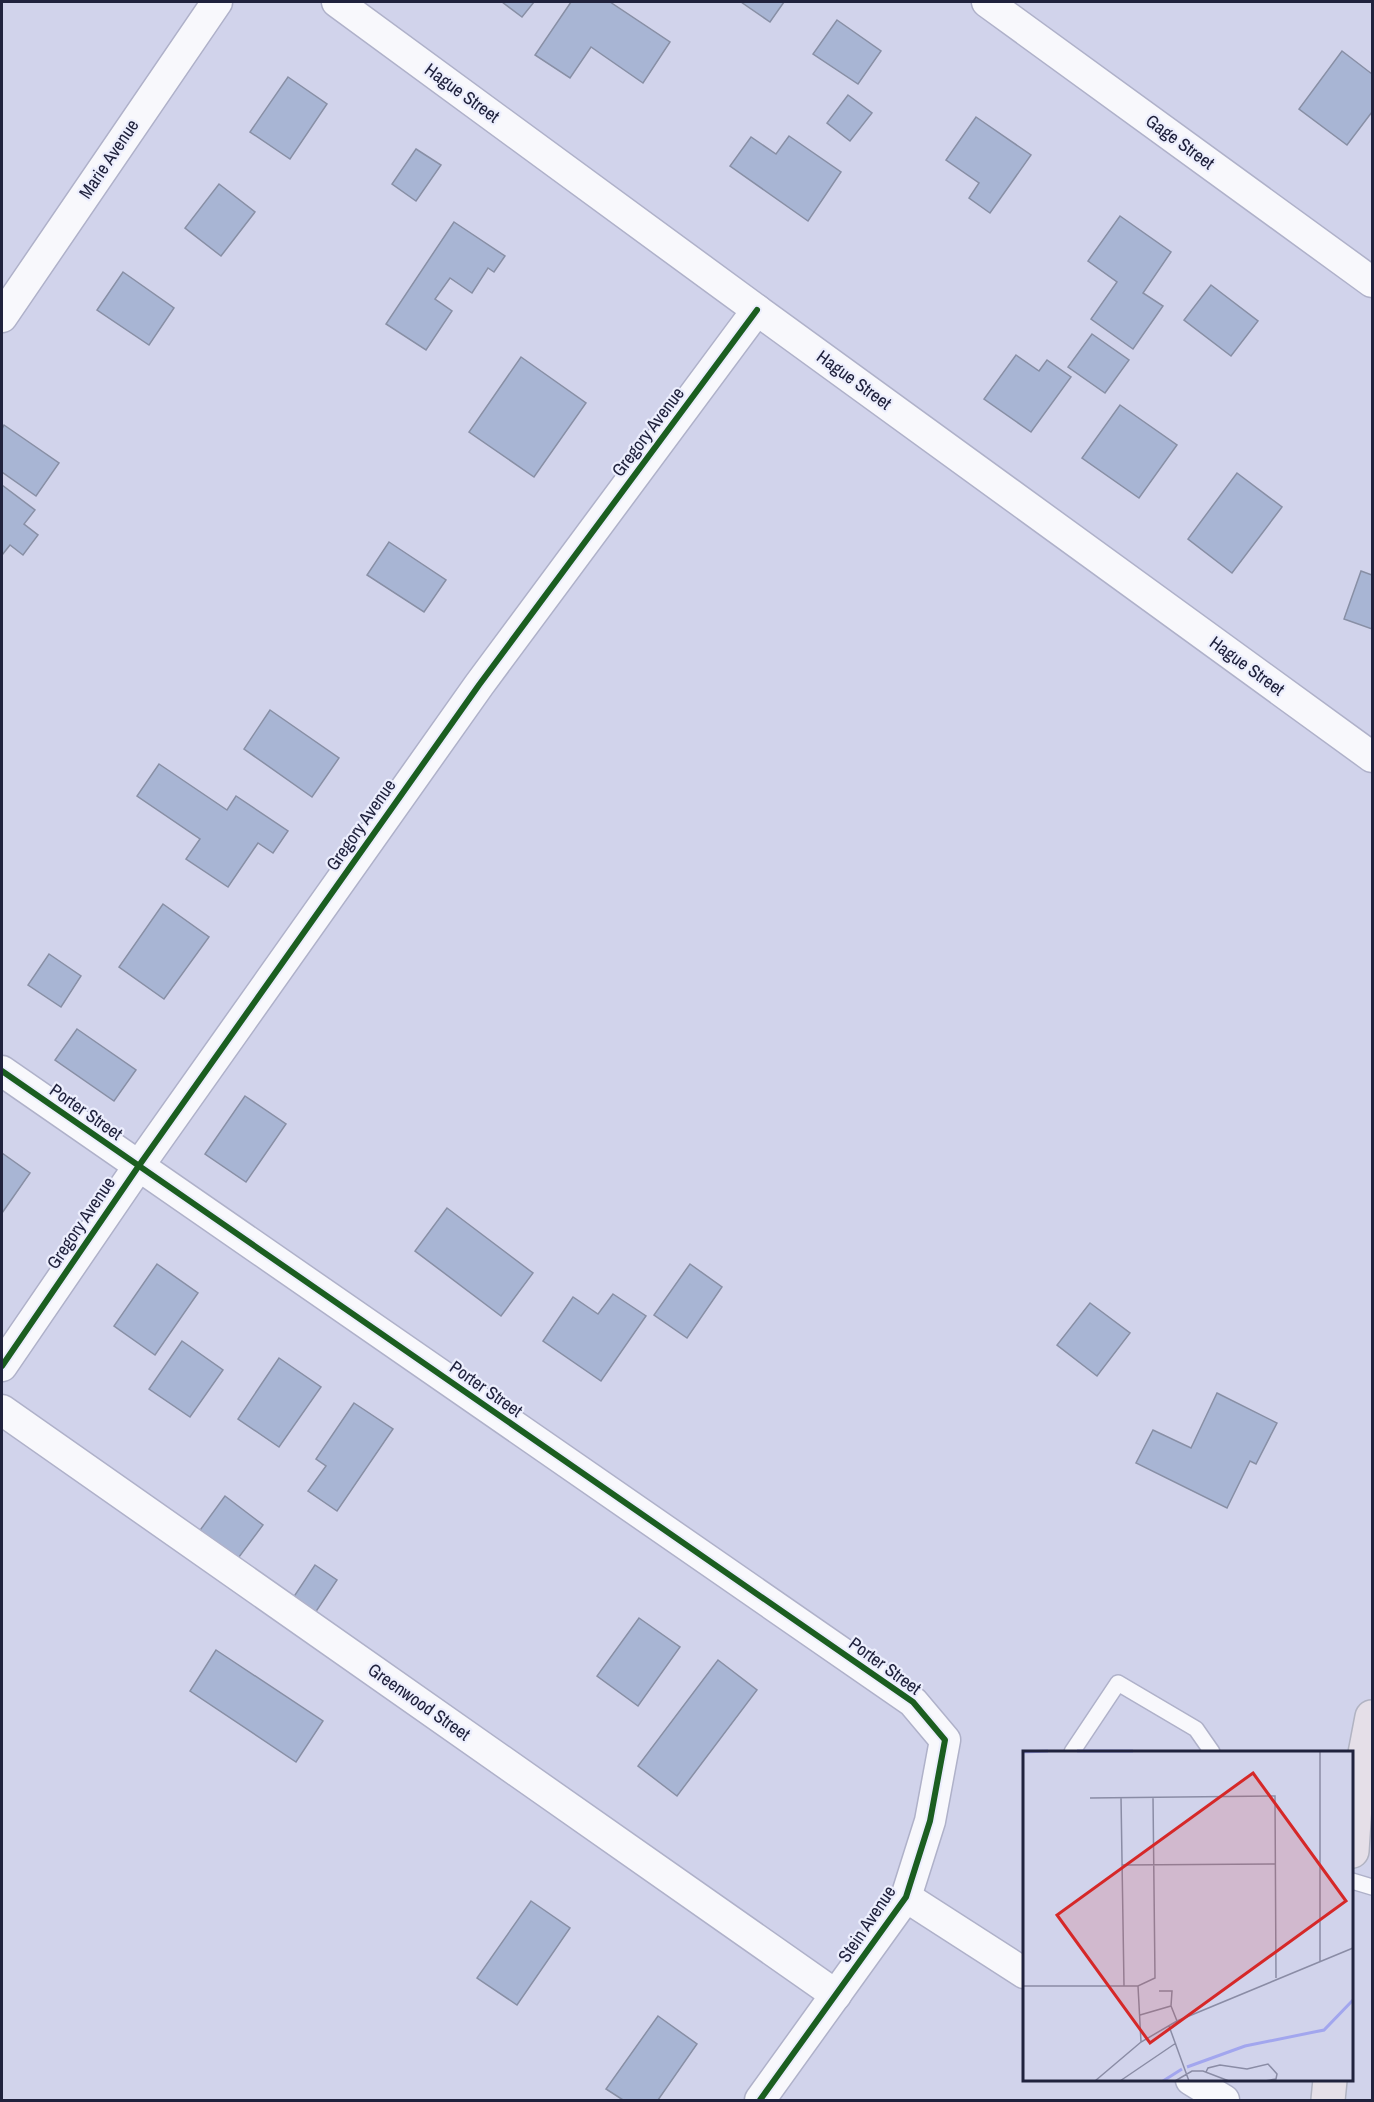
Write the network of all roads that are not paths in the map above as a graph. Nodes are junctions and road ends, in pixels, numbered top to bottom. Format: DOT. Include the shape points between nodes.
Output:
graph roads {
  1 [pos="217,2"];
  2 [pos="338,2"];
  3 [pos="987,2"];
  4 [pos="1372,282"];
  5 [pos="757,310"];
  6 [pos="2,317"];
  7 [pos="1372,757"];
  8 [pos="2,1071"];
  9 [pos="138,1167"];
  10 [pos="2,1366"];
  11 [pos="2,1410"];
  12 [pos="1372,1718"];
  13 [pos="945,1740"];
  14 [pos="1073,1751"];
  15 [pos="1211,1751"];
  16 [pos="1353,1806"];
  17 [pos="1353,1881"];
  18 [pos="1372,1887"];
  19 [pos="906,1897"];
  20 [pos="1023,1971"];
  21 [pos="836,1995"];
  22 [pos="1194,2081"];
  23 [pos="1330,2081"];
  24 [pos="760,2100"];
  25 [pos="1224,2100"];
  26 [pos="1328,2100"];
  1 -- 6 [label="street, Marie Avenue"];
  2 -- 5 [label="street, Hague Street"];
  3 -- 4 [label="street, Gage Street"];
  5 -- 7 [label="street, Hague Street"];
  5 -- 9 [label="street, Gregory Avenue" via="479,685"];
  8 -- 9 [label="street, Porter Street"];
  9 -- 10 [label="street, Gregory Avenue"];
  9 -- 13 [label="street, Porter Street" via="913,1702"];
  11 -- 21 [label="street, Greenwood Street"];
  12 -- 16 [label="main road"];
  13 -- 19 [label="street, Stein Avenue" via="930,1821"];
  14 -- 15 [label="lane" via="1118,1683 1196,1729"];
  17 -- 18 [label="lane"];
  19 -- 20 [label="street"];
  19 -- 21 [label="street, Stein Avenue"];
  21 -- 24 [label="street, Stein Avenue"];
  22 -- 25 [label="street"];
  23 -- 26 [label="main road"];
}
